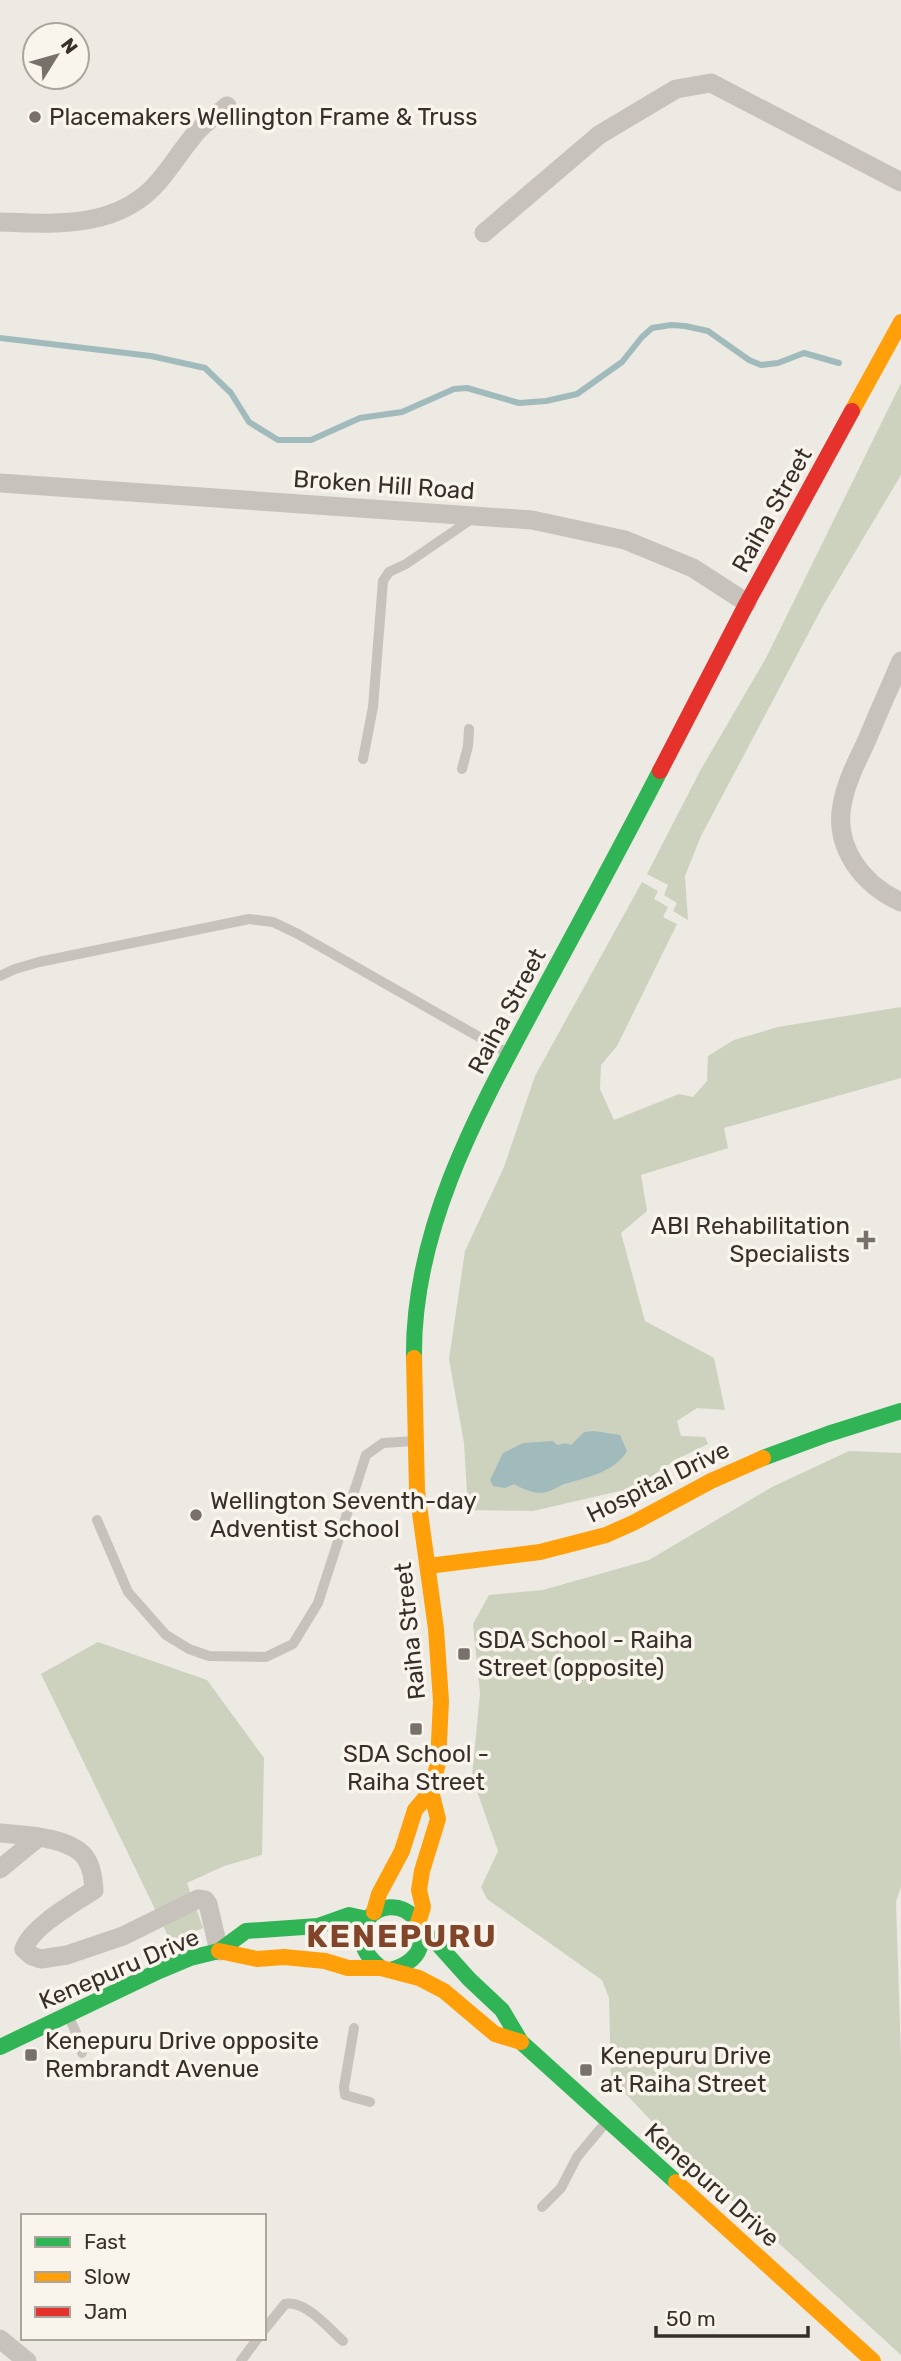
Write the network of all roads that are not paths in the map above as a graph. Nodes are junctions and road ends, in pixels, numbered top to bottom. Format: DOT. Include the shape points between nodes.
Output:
graph roads {
  1 [pos="227,106"];
  2 [pos="901,182"];
  3 [pos="0,222"];
  4 [pos="484,233"];
  5 [pos="901,322"];
  6 [pos="0,483"];
  7 [pos="475,516"];
  8 [pos="747,603"];
  9 [pos="901,661"];
  10 [pos="469,729"];
  11 [pos="363,759"];
  12 [pos="462,769"];
  13 [pos="901,902"];
  14 [pos="0,976"];
  15 [pos="509,1054"];
  16 [pos="901,1410"];
  17 [pos="417,1440"];
  18 [pos="97,1520"];
  19 [pos="428,1566"];
  20 [pos="431,1791"];
  21 [pos="0,1833"];
  22 [pos="39,1837"];
  23 [pos="0,1869"];
  24 [pos="371,1916"];
  25 [pos="420,1927"];
  26 [pos="219,1951"];
  27 [pos="386,1969"];
  28 [pos="68,2013"];
  29 [pos="354,2028"];
  30 [pos="521,2042"];
  31 [pos="0,2047"];
  32 [pos="82,2053"];
  33 [pos="369,2102"];
  34 [pos="607,2120"];
  35 [pos="542,2207"];
  36 [pos="266,2328"];
  37 [pos="0,2339"];
  38 [pos="257,2340"];
  39 [pos="343,2341"];
  40 [pos="27,2361"];
  41 [pos="241,2361"];
  42 [pos="873,2361"];
  1 -- 3 [label="street" via="195,134 147,194 125,208 64,224"];
  2 -- 4 [label="street" via="711,83 676,89 599,135"];
  5 -- 8 [label="main road, Raiha Street"];
  6 -- 7 [label="street, Broken Hill Road"];
  7 -- 8 [label="street, Broken Hill Road" via="532,520 625,540 693,568"];
  7 -- 11 [label="lane" via="389,572 383,581 373,708"];
  8 -- 15 [label="main road, Raiha Street"];
  9 -- 13 [label="street" via="847,785 841,816 845,842 858,869 885,895"];
  10 -- 12 [label="lane"];
  14 -- 15 [label="lane" via="39,962 182,932 249,919 273,922"];
  15 -- 17 [label="main road, Raiha Street" via="453,1172 426,1254 414,1333"];
  16 -- 19 [label="main road, Hospital Drive" via="736,1469 607,1535 550,1552"];
  17 -- 18 [label="lane" via="383,1443 366,1455 318,1602 293,1644 266,1657 209,1656 166,1635 128,1592"];
  17 -- 19 [label="main road, Raiha Street" via="417,1491"];
  19 -- 20 [label="main road, Raiha Street" via="441,1701 438,1763"];
  20 -- 24 [label="main road, Raiha Street" via="415,1810 402,1851"];
  20 -- 25 [label="main road, Raiha Street" via="438,1819 422,1871"];
  21 -- 22 [label="street"];
  22 -- 23 [label="street"];
  22 -- 26 [label="street" via="70,1846 85,1856 94,1890 27,1940 24,1949 32,1956 67,1955 123,1936 198,1899 208,1904"];
  24 -- 25 [label="main road, Kenepuru Drive" via="383,1908 403,1910"];
  24 -- 26 [label="main road, Kenepuru Drive" via="349,1915 318,1926 246,1931"];
  24 -- 27 [label="main road" via="360,1937 361,1947 372,1964"];
  25 -- 27 [label="main road" via="423,1941 416,1958 400,1969"];
  25 -- 30 [label="main road, Kenepuru Drive" via="502,2010"];
  26 -- 27 [label="main road, Kenepuru Drive" via="257,1959 284,1957"];
  26 -- 28 [label="main road, Kenepuru Drive" via="190,1958"];
  27 -- 30 [label="main road, Kenepuru Drive" via="436,1987 495,2034"];
  28 -- 31 [label="main road, Kenepuru Drive"];
  28 -- 32 [label="lane"];
  29 -- 33 [label="lane" via="345,2095"];
  30 -- 34 [label="main road, Kenepuru Drive"];
  34 -- 35 [label="lane" via="577,2157 561,2188"];
  34 -- 42 [label="main road, Kenepuru Drive"];
  36 -- 39 [label="lane" via="285,2304 292,2303 303,2306"];
  37 -- 40 [label="street"];
  38 -- 41 [label="lane"];
}
